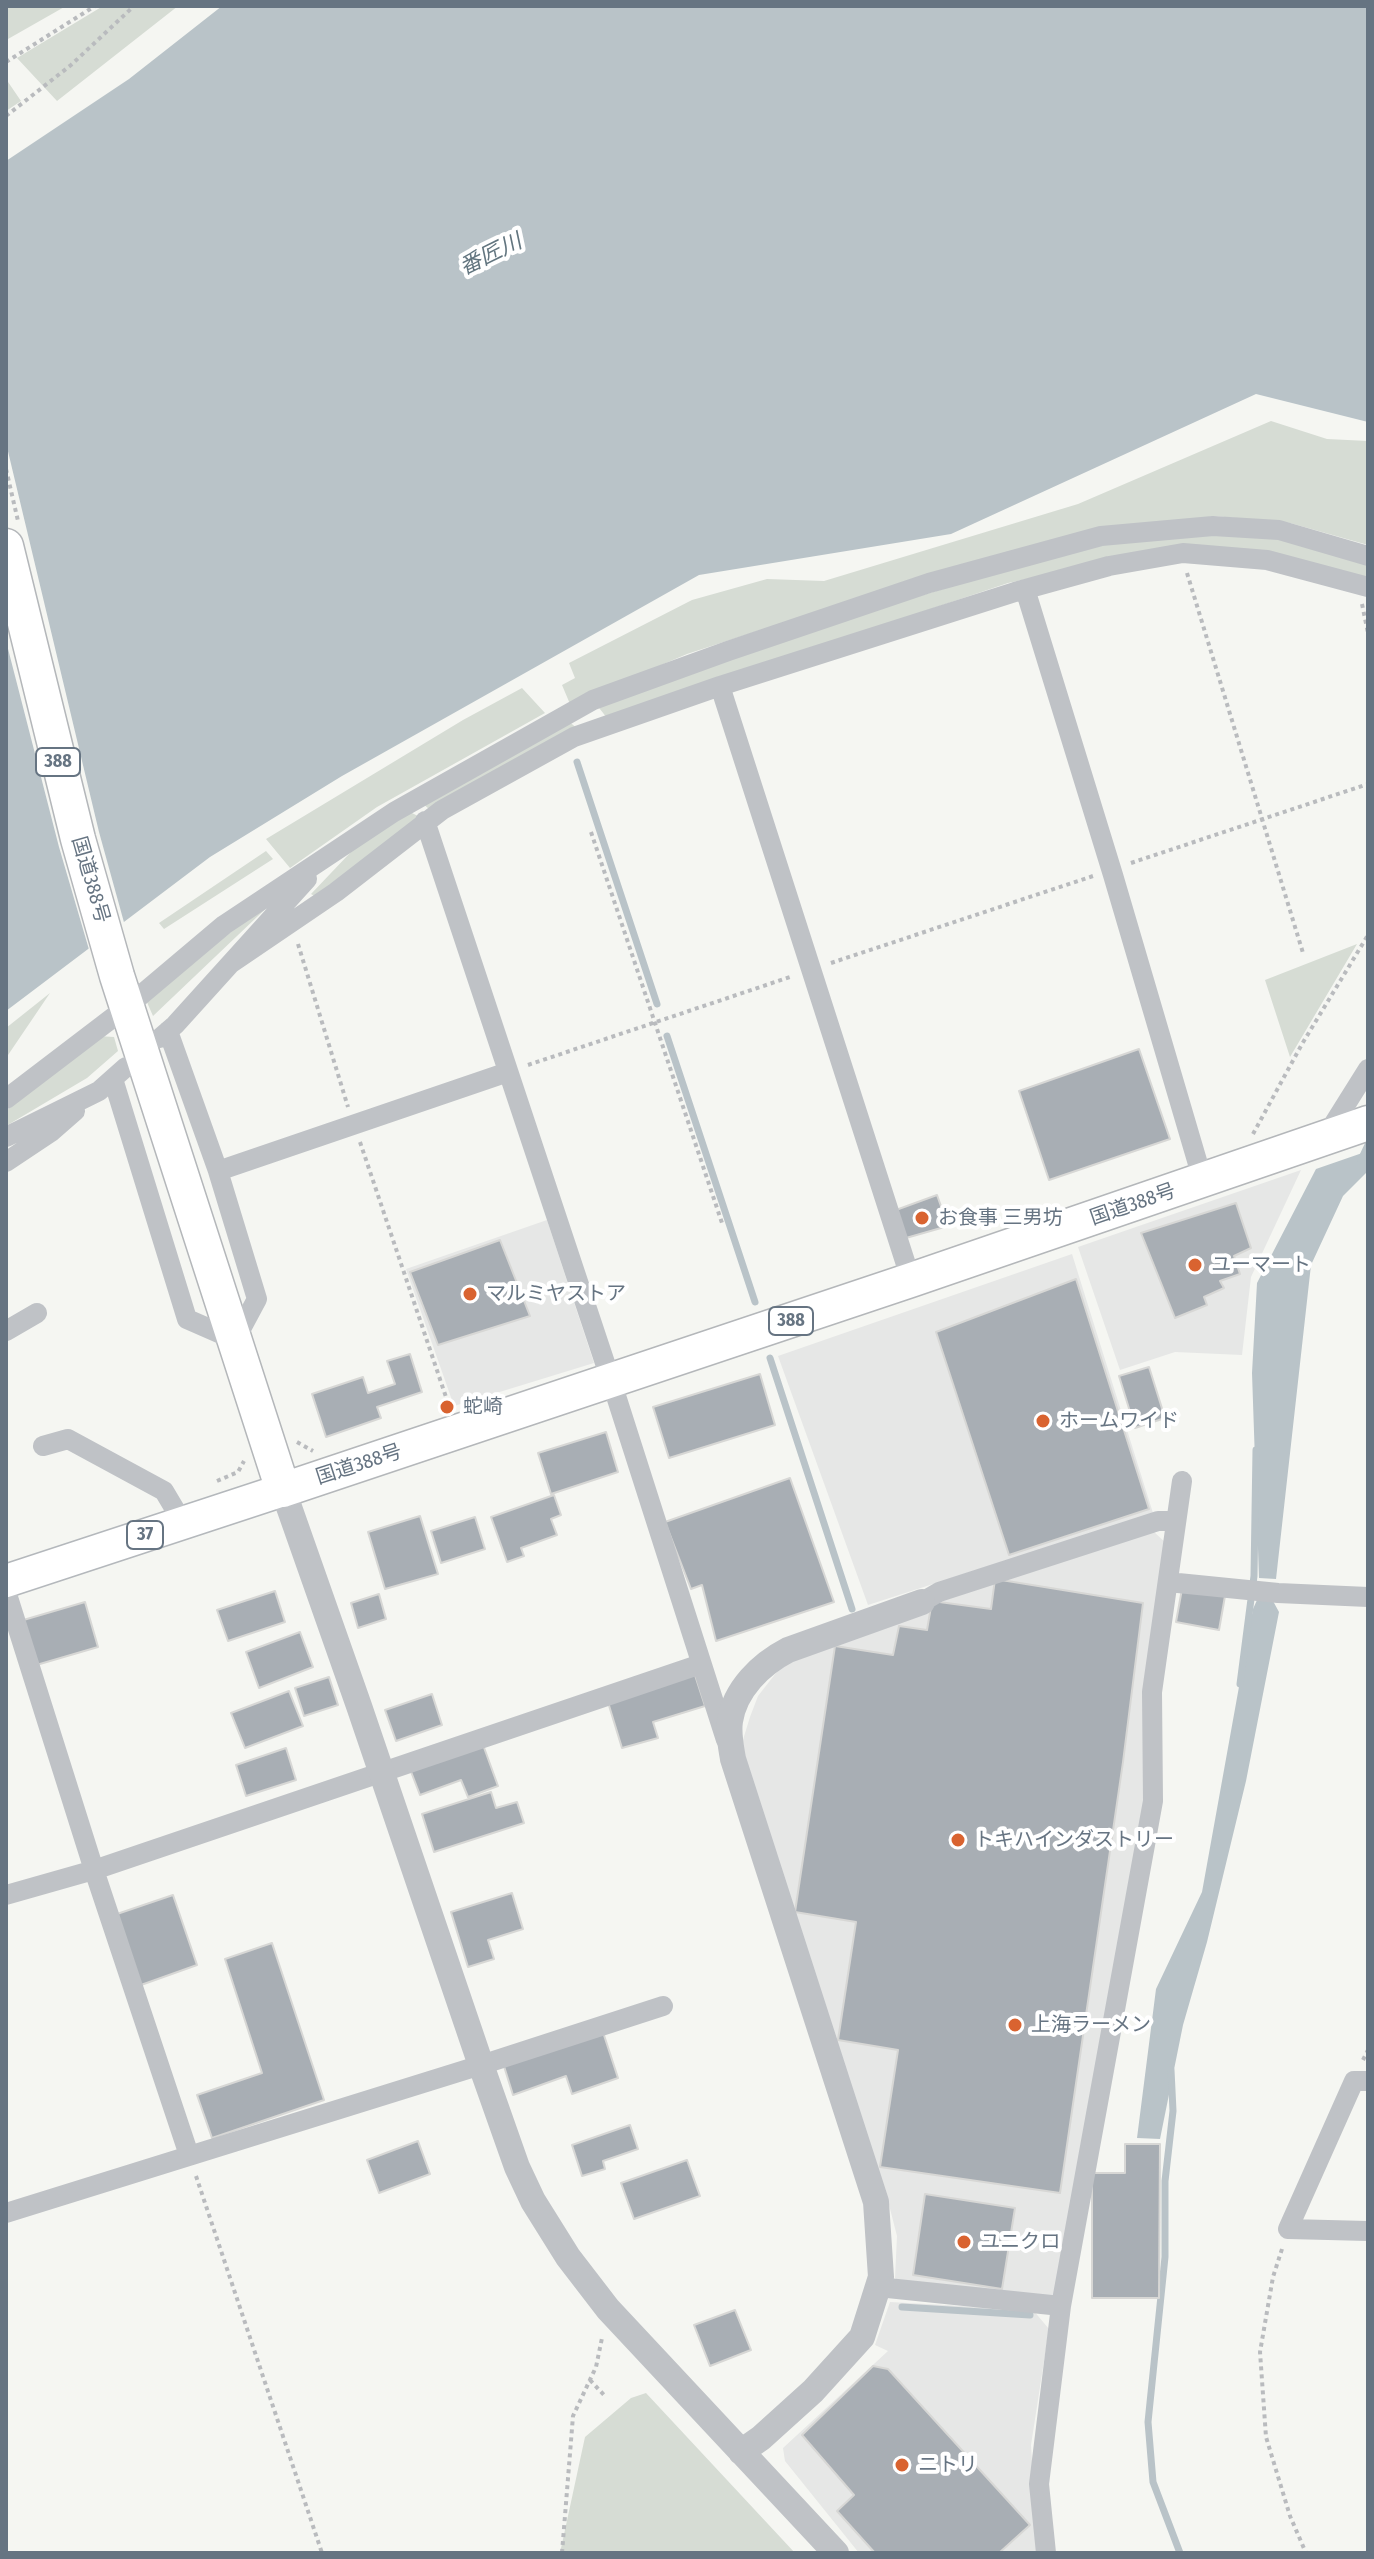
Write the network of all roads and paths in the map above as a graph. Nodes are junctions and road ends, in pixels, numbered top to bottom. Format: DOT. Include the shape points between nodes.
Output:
graph roads {
  1 [pos="95,6"];
  2 [pos="134,6"];
  3 [pos="6,62"];
  4 [pos="6,116"];
  5 [pos="6,546"];
  6 [pos="1368,556"];
  7 [pos="1186,570"];
  8 [pos="1368,587"];
  9 [pos="1025,589"];
  10 [pos="720,686"];
  11 [pos="1368,784"];
  12 [pos="1262,820"];
  13 [pos="425,821"];
  14 [pos="591,832"];
  15 [pos="328,856"];
  16 [pos="1112,870"];
  17 [pos="1368,935"];
  18 [pos="298,944"];
  19 [pos="1303,953"];
  20 [pos="230,964"];
  21 [pos="811,970"];
  22 [pos="123,991"];
  23 [pos="655,1022"];
  24 [pos="1368,1069"];
  25 [pos="508,1072"];
  26 [pos="112,1079"];
  27 [pos="6,1099"];
  28 [pos="354,1124"];
  29 [pos="1362,1126"];
  30 [pos="6,1137"];
  31 [pos="1324,1139"];
  32 [pos="6,1162"];
  33 [pos="218,1171"];
  34 [pos="1218,1176"];
  35 [pos="723,1226"];
  36 [pos="911,1280"];
  37 [pos="37,1313"];
  38 [pos="6,1331"];
  39 [pos="235,1340"];
  40 [pos="611,1381"];
  41 [pos="450,1409"];
  42 [pos="43,1446"];
  43 [pos="1182,1481"];
  44 [pos="283,1490"];
  45 [pos="1176,1521"];
  46 [pos="183,1523"];
  47 [pos="6,1581"];
  48 [pos="1168,1582"];
  49 [pos="6,1591"];
  50 [pos="1368,1597"];
  51 [pos="922,1602"];
  52 [pos="701,1664"];
  53 [pos="733,1759"];
  54 [pos="382,1774"];
  55 [pos="94,1870"];
  56 [pos="6,1895"];
  57 [pos="663,2006"];
  58 [pos="481,2065"];
  59 [pos="1368,2081"];
  60 [pos="189,2155"];
  61 [pos="6,2213"];
  62 [pos="1288,2229"];
  63 [pos="1368,2231"];
  64 [pos="878,2287"];
  65 [pos="1061,2306"];
  66 [pos="608,2309"];
  67 [pos="590,2380"];
  68 [pos="604,2395"];
  69 [pos="741,2452"];
  70 [pos="322,2553"];
  71 [pos="562,2553"];
  72 [pos="836,2553"];
  73 [pos="1046,2553"];
  74 [pos="1306,2553"];
  1 -- 3 [label="path"];
  2 -- 4 [label="path"];
  5 -- 22 [label="highway, 国道388号 / 388" via="78,839"];
  6 -- 15 [label="street" via="1279,530 1213,526 1101,536 929,583 593,700 394,812"];
  7 -- 12 [label="path"];
  8 -- 9 [label="street" via="1267,560 1183,553"];
  9 -- 10 [label="street"];
  9 -- 16 [label="street"];
  10 -- 13 [label="street" via="574,737"];
  10 -- 21 [label="street"];
  11 -- 12 [label="path"];
  12 -- 16 [label="path"];
  12 -- 19 [label="path"];
  13 -- 20 [label="street" via="336,892"];
  13 -- 25 [label="street"];
  14 -- 23 [label="path"];
  15 -- 20 [label="street"];
  15 -- 22 [label="street"];
  16 -- 21 [label="path"];
  16 -- 34 [label="street"];
  17 -- 34 [label="path"];
  18 -- 28 [label="path"];
  20 -- 33 [label="street" via="164,1034"];
  21 -- 23 [label="path"];
  21 -- 36 [label="street"];
  22 -- 27 [label="street"];
  22 -- 39 [label="highway, 国道388号 / 388"];
  23 -- 25 [label="path"];
  23 -- 35 [label="path"];
  24 -- 31 [label="street"];
  25 -- 28 [label="street"];
  25 -- 40 [label="street"];
  26 -- 30 [label="street"];
  26 -- 32 [label="street" via="51,1132"];
  26 -- 39 [label="street" via="187,1319"];
  28 -- 33 [label="street"];
  28 -- 41 [label="path"];
  29 -- 31 [label="highway, 国道388号 / 388"];
  31 -- 34 [label="highway, 国道388号 / 388"];
  33 -- 39 [label="street" via="257,1299"];
  34 -- 36 [label="highway, 国道388号 / 388"];
  36 -- 40 [label="highway, 国道388号 / 388"];
  37 -- 38 [label="street"];
  39 -- 44 [label="highway, 国道388号 / 388"];
  40 -- 44 [label="highway, 国道388号 / 388"];
  40 -- 52 [label="street"];
  42 -- 46 [label="street" via="68,1439 164,1491"];
  43 -- 45 [label="street"];
  44 -- 46 [label="main road, 37"];
  44 -- 54 [label="street"];
  45 -- 48 [label="street"];
  45 -- 51 [label="street" via="1143,1525"];
  46 -- 47 [label="main road, 37"];
  48 -- 50 [label="street"];
  48 -- 65 [label="street" via="1152,1692 1153,1801"];
  49 -- 55 [label="street"];
  51 -- 53 [label="street" via="769,1660 735,1705 730,1721"];
  52 -- 53 [label="street"];
  52 -- 54 [label="street"];
  53 -- 64 [label="street" via="876,2202"];
  54 -- 55 [label="street"];
  54 -- 58 [label="street"];
  55 -- 56 [label="street"];
  55 -- 60 [label="street"];
  57 -- 58 [label="street"];
  58 -- 60 [label="street"];
  58 -- 66 [label="street" via="533,2201"];
  59 -- 62 [label="street" via="1354,2081"];
  60 -- 61 [label="street"];
  60 -- 70 [label="path"];
  62 -- 63 [label="street"];
  62 -- 74 [label="path" via="1260,2352 1266,2437"];
  64 -- 65 [label="street"];
  64 -- 69 [label="street" via="862,2337 813,2391"];
  65 -- 73 [label="street" via="1039,2484"];
  66 -- 67 [label="path"];
  66 -- 69 [label="street"];
  67 -- 68 [label="path"];
  67 -- 71 [label="path" via="573,2416"];
  69 -- 72 [label="street"];
}
